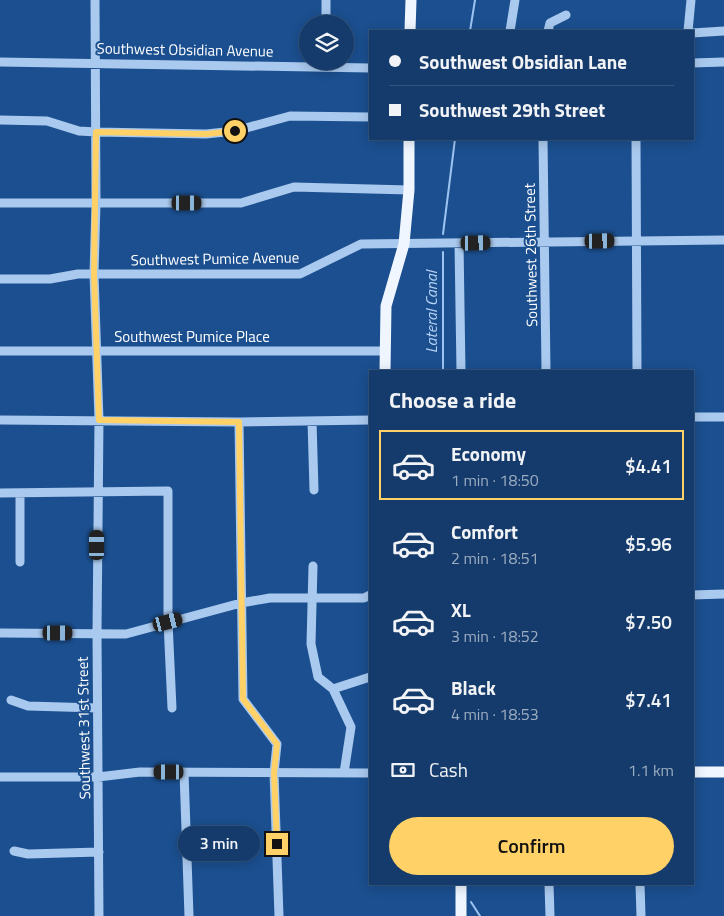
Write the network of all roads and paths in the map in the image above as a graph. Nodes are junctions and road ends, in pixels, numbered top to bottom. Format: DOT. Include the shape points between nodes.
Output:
graph roads {
  1 [pos="95,0"];
  2 [pos="326,0"];
  3 [pos="411,0"];
  4 [pos="515,0"];
  5 [pos="691,0"];
  6 [pos="326,15"];
  7 [pos="566,15"];
  8 [pos="410,30"];
  9 [pos="510,30"];
  10 [pos="548,30"];
  11 [pos="688,30"];
  12 [pos="724,31"];
  13 [pos="694,33"];
  14 [pos="0,62"];
  15 [pos="96,62"];
  16 [pos="724,62"];
  17 [pos="694,63"];
  18 [pos="299,64"];
  19 [pos="354,67"];
  20 [pos="369,68"];
  21 [pos="369,117"];
  22 [pos="0,120"];
  23 [pos="96,132"];
  24 [pos="409,140"];
  25 [pos="543,140"];
  26 [pos="636,140"];
  27 [pos="409,190"];
  28 [pos="0,203"];
  29 [pos="96,203"];
  30 [pos="724,240"];
  31 [pos="637,241"];
  32 [pos="546,242"];
  33 [pos="459,243"];
  34 [pos="404,244"];
  35 [pos="94,274"];
  36 [pos="0,279"];
  37 [pos="385,350"];
  38 [pos="0,351"];
  39 [pos="96,352"];
  40 [pos="385,370"];
  41 [pos="460,370"];
  42 [pos="546,370"];
  43 [pos="637,370"];
  44 [pos="694,417"];
  45 [pos="724,417"];
  46 [pos="0,420"];
  47 [pos="99,420"];
  48 [pos="369,420"];
  49 [pos="312,421"];
  50 [pos="239,422"];
  51 [pos="314,490"];
  52 [pos="0,493"];
  53 [pos="20,493"];
  54 [pos="97,493"];
  55 [pos="20,562"];
  56 [pos="313,566"];
  57 [pos="724,594"];
  58 [pos="694,595"];
  59 [pos="369,596"];
  60 [pos="311,598"];
  61 [pos="241,603"];
  62 [pos="168,622"];
  63 [pos="0,633"];
  64 [pos="97,633"];
  65 [pos="369,677"];
  66 [pos="333,689"];
  67 [pos="11,700"];
  68 [pos="98,708"];
  69 [pos="172,708"];
  70 [pos="184,772"];
  71 [pos="694,772"];
  72 [pos="724,772"];
  73 [pos="274,773"];
  74 [pos="344,773"];
  75 [pos="369,773"];
  76 [pos="0,777"];
  77 [pos="98,777"];
  78 [pos="14,851"];
  79 [pos="99,852"];
  80 [pos="461,885"];
  81 [pos="550,885"];
  82 [pos="640,885"];
  83 [pos="99,916"];
  84 [pos="189,916"];
  85 [pos="279,916"];
  86 [pos="461,916"];
  87 [pos="550,916"];
  88 [pos="641,916"];
  1 -- 15 [label="street, Southwest 31st Street"];
  2 -- 6 [label="street"];
  3 -- 8 [label="main road"];
  4 -- 9 [label="street"];
  5 -- 11 [label="street"];
  7 -- 10 [label="street" via="550,23"];
  12 -- 13 [label="street"];
  14 -- 15 [label="street, Southwest Obsidian Avenue"];
  15 -- 18 [label="street, Southwest Obsidian Avenue"];
  15 -- 23 [label="street, Southwest 31st Street"];
  16 -- 17 [label="street"];
  19 -- 20 [label="street, Southwest Obsidian Avenue"];
  21 -- 23 [label="street" via="290,116 235,131 206,134"];
  22 -- 23 [label="street" via="47,121 78,131"];
  23 -- 29 [label="street, Southwest 31st Street"];
  24 -- 27 [label="main road"];
  25 -- 32 [label="street, Southwest 26th Street"];
  26 -- 31 [label="street"];
  27 -- 29 [label="street" via="294,187 241,204"];
  27 -- 34 [label="main road"];
  28 -- 29 [label="street"];
  29 -- 35 [label="street, Southwest 31st Street"];
  30 -- 31 [label="street, Southwest Pumice Avenue"];
  31 -- 32 [label="street, Southwest Pumice Avenue"];
  31 -- 43 [label="street"];
  32 -- 33 [label="street, Southwest Pumice Avenue"];
  32 -- 42 [label="street, Southwest 26th Street"];
  33 -- 34 [label="street, Southwest Pumice Avenue"];
  33 -- 41 [label="street"];
  34 -- 35 [label="street, Southwest Pumice Avenue" via="361,244 300,274"];
  34 -- 37 [label="main road" via="386,306"];
  35 -- 36 [label="street, Southwest Pumice Avenue" via="50,279"];
  35 -- 39 [label="street, Southwest 31st Street"];
  37 -- 39 [label="street, Southwest Pumice Place"];
  37 -- 40 [label="main road"];
  38 -- 39 [label="street, Southwest Pumice Place"];
  39 -- 47 [label="street, Southwest 31st Street"];
  44 -- 45 [label="street"];
  46 -- 47 [label="street"];
  47 -- 50 [label="street"];
  47 -- 54 [label="street, Southwest 31st Street"];
  48 -- 49 [label="street"];
  49 -- 50 [label="street"];
  49 -- 51 [label="street"];
  50 -- 61 [label="street"];
  52 -- 53 [label="street"];
  53 -- 54 [label="street"];
  53 -- 55 [label="street"];
  54 -- 62 [label="street" via="168,491"];
  54 -- 64 [label="street, Southwest 31st Street"];
  56 -- 60 [label="street"];
  57 -- 58 [label="street"];
  59 -- 60 [label="street"];
  60 -- 61 [label="street" via="270,598"];
  60 -- 66 [label="street" via="311,644 318,677"];
  61 -- 62 [label="street"];
  61 -- 73 [label="street" via="243,699 277,744"];
  62 -- 64 [label="street" via="126,634"];
  62 -- 69 [label="street"];
  63 -- 64 [label="street"];
  64 -- 68 [label="street, Southwest 31st Street"];
  65 -- 66 [label="street"];
  66 -- 74 [label="street" via="351,727"];
  67 -- 68 [label="street" via="28,706"];
  68 -- 77 [label="street, Southwest 31st Street"];
  70 -- 73 [label="street"];
  70 -- 77 [label="street" via="140,772"];
  70 -- 84 [label="street"];
  71 -- 72 [label="main road"];
  73 -- 74 [label="street"];
  73 -- 85 [label="street"];
  74 -- 75 [label="street"];
  76 -- 77 [label="street"];
  77 -- 79 [label="street, Southwest 31st Street"];
  78 -- 79 [label="street" via="28,854"];
  79 -- 83 [label="street, Southwest 31st Street"];
  80 -- 86 [label="main road"];
  81 -- 87 [label="street"];
  82 -- 88 [label="street"];
}
